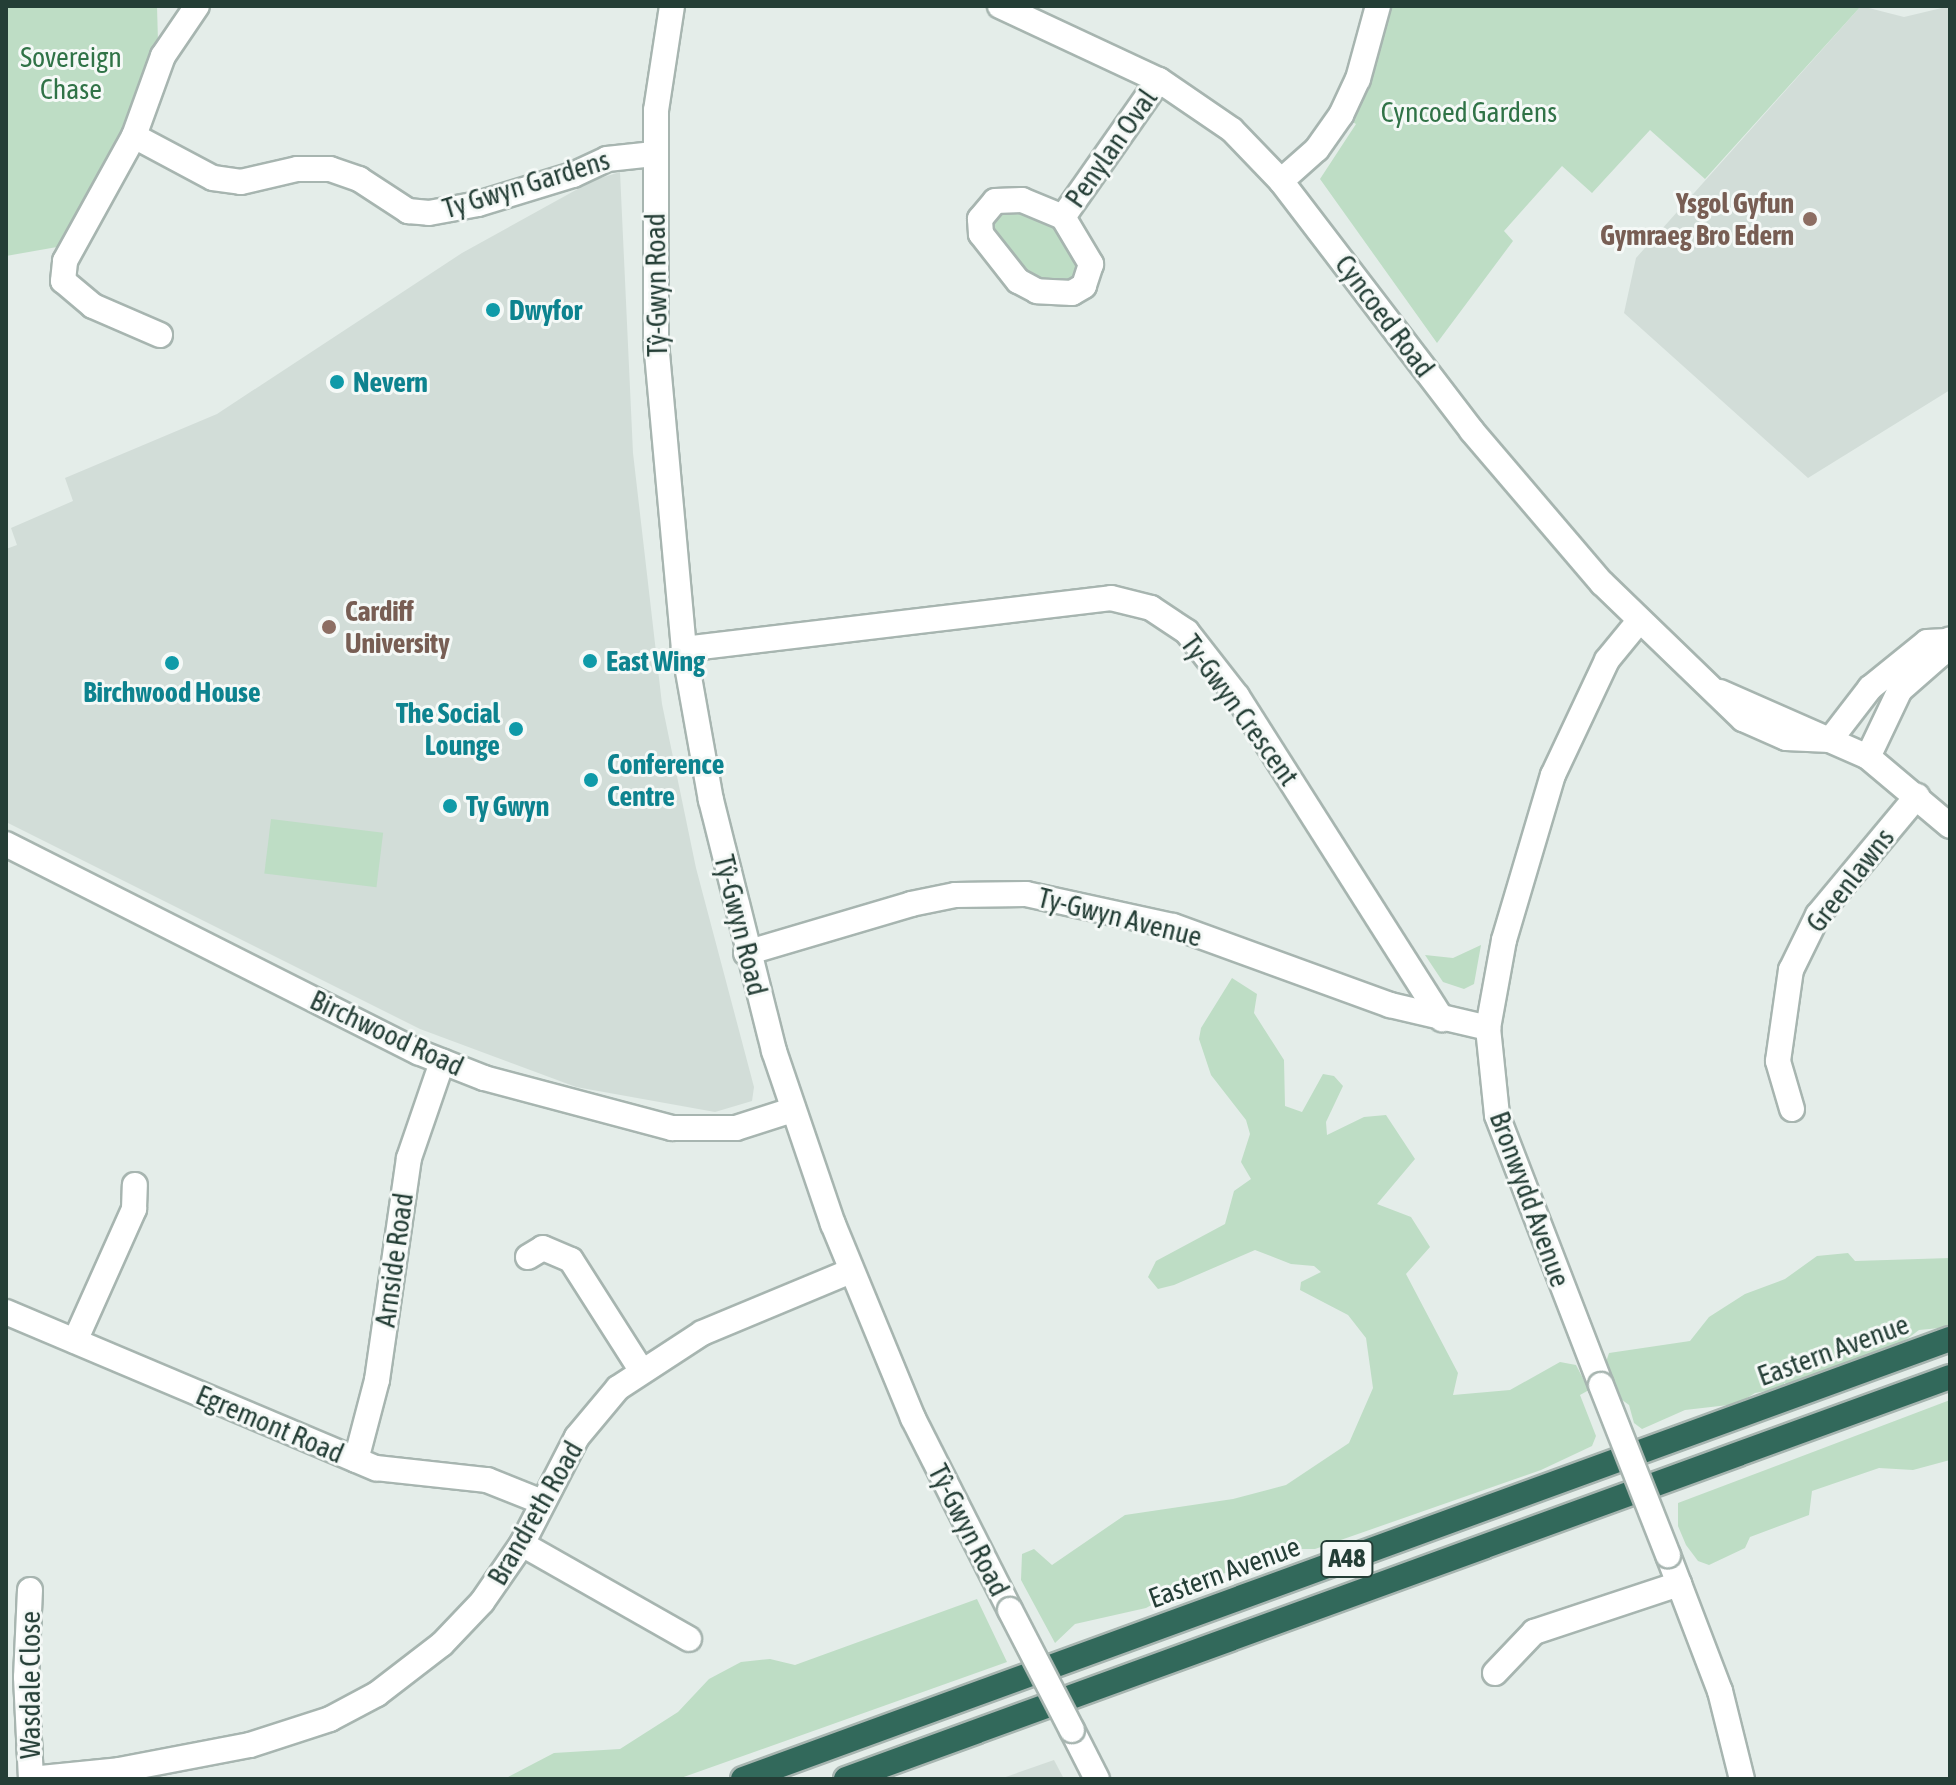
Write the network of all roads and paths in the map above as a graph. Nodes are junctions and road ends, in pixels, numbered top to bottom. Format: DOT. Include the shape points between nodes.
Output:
graph roads {
  1 [pos="197,6"];
  2 [pos="672,6"];
  3 [pos="1000,6"];
  4 [pos="1378,6"];
  5 [pos="1159,80"];
  6 [pos="134,136"];
  7 [pos="654,154"];
  8 [pos="1281,181"];
  9 [pos="1063,217"];
  10 [pos="160,335"];
  11 [pos="1639,621"];
  12 [pos="1948,640"];
  13 [pos="684,649"];
  14 [pos="1830,740"];
  15 [pos="1868,757"];
  16 [pos="1917,796"];
  17 [pos="1950,826"];
  18 [pos="6,844"];
  19 [pos="746,953"];
  20 [pos="1442,1019"];
  21 [pos="1488,1028"];
  22 [pos="442,1062"];
  23 [pos="1792,1109"];
  24 [pos="792,1110"];
  25 [pos="135,1185"];
  26 [pos="528,1257"];
  27 [pos="851,1271"];
  28 [pos="6,1312"];
  29 [pos="1950,1339"];
  30 [pos="75,1341"];
  31 [pos="641,1370"];
  32 [pos="1950,1377"];
  33 [pos="356,1460"];
  34 [pos="542,1502"];
  35 [pos="522,1544"];
  36 [pos="1679,1584"];
  37 [pos="30,1590"];
  38 [pos="689,1639"];
  39 [pos="1495,1673"];
  40 [pos="31,1779"];
  41 [pos="743,1779"];
  42 [pos="846,1779"];
  43 [pos="1097,1779"];
  44 [pos="1742,1779"];
  1 -- 6 [label="street" via="163,56"];
  2 -- 7 [label="street, Tŷ-Gwyn Road" via="661,63"];
  3 -- 5 [label="street, Cyncoed Road"];
  4 -- 8 [label="street" via="1341,115 1317,149"];
  5 -- 8 [label="street, Cyncoed Road" via="1220,120"];
  5 -- 9 [label="street, Penylan Oval"];
  6 -- 7 [label="street, Ty Gwyn Gardens" via="213,178 241,182 297,169 330,169 359,179 396,206 429,213 493,200 607,159"];
  6 -- 10 [label="street" via="65,261 63,281 93,306"];
  7 -- 13 [label="street, Tŷ-Gwyn Road" via="656,342"];
  8 -- 11 [label="street, Cyncoed Road" via="1481,443 1550,527"];
  9 -- 9 [label="street, Penylan Oval" via="1022,200 995,201 980,219 981,234 1018,281 1046,293 1072,293 1084,286 1091,264"];
  11 -- 14 [label="street, Cyncoed Road" via="1719,692"];
  11 -- 21 [label="street, Bronwydd Avenue" via="1607,660 1553,775 1508,926"];
  12 -- 14 [label="street" via="1927,642 1870,688"];
  12 -- 15 [label="street" via="1941,654 1891,702"];
  13 -- 19 [label="street, Tŷ-Gwyn Road"];
  13 -- 20 [label="street, Ty-Gwyn Crescent" via="1111,598 1151,608 1187,632 1237,696"];
  14 -- 15 [label="street, Cyncoed Road"];
  15 -- 16 [label="street, Cyncoed Road"];
  16 -- 17 [label="street, Cyncoed Road"];
  16 -- 23 [label="street, Greenlawns" via="1818,915 1791,970 1778,1061"];
  18 -- 22 [label="street, Birchwood Road"];
  19 -- 20 [label="street, Ty-Gwyn Avenue" via="931,900 1026,894 1173,926"];
  19 -- 24 [label="street, Tŷ-Gwyn Road"];
  20 -- 21 [label="street, Ty-Gwyn Avenue"];
  21 -- 36 [label="street, Bronwydd Avenue, bridge" via="1497,1115"];
  22 -- 24 [label="street, Birchwood Road" via="583,1107 672,1128 727,1129"];
  22 -- 33 [label="street, Arnside Road" via="409,1158 377,1380"];
  24 -- 27 [label="street, Tŷ-Gwyn Road"];
  25 -- 30 [label="street" via="134,1209"];
  26 -- 31 [label="street" via="543,1248 571,1260"];
  27 -- 31 [label="street, Brandreth Road" via="702,1333"];
  27 -- 43 [label="street, Tŷ-Gwyn Road, bridge" via="919,1430"];
  28 -- 30 [label="street, Egremont Road"];
  29 -- 41 [label="highway, Eastern Avenue / A48"];
  30 -- 33 [label="street, Egremont Road"];
  31 -- 34 [label="street, Brandreth Road" via="577,1437"];
  32 -- 42 [label="highway, A48"];
  33 -- 34 [label="street, Egremont Road" via="405,1474 487,1480"];
  34 -- 35 [label="street, Brandreth Road"];
  35 -- 38 [label="street"];
  35 -- 40 [label="street, Brandreth Road" via="482,1602 442,1644 377,1694 330,1719 284,1736 162,1763"];
  36 -- 39 [label="street" via="1534,1632"];
  36 -- 44 [label="street, Bronwydd Avenue" via="1720,1691"];
  37 -- 40 [label="street, Wasdale Close" via="26,1677"];
}
